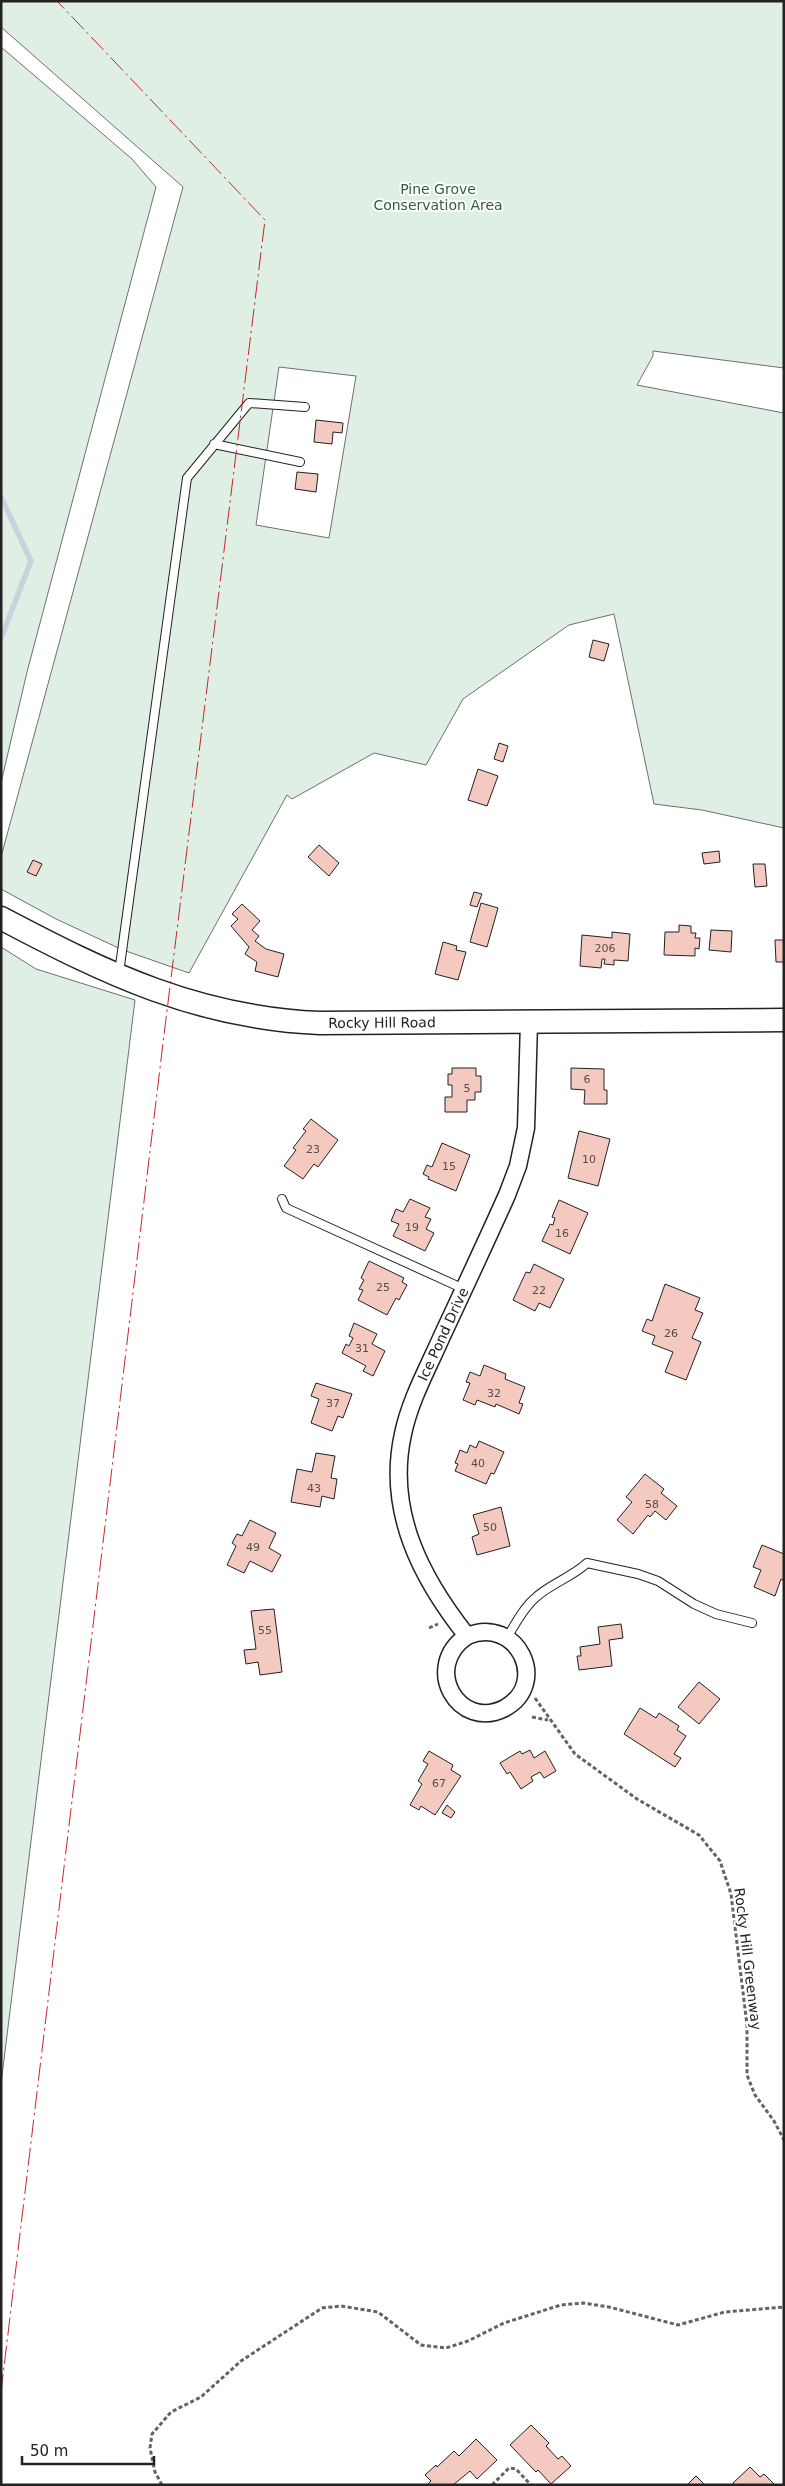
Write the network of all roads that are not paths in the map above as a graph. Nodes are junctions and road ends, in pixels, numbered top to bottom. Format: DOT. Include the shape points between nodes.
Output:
graph roads {
  1 [pos="305,407"];
  2 [pos="214,444"];
  3 [pos="300,462"];
  4 [pos="1,918"];
  5 [pos="118,975"];
  6 [pos="784,1020"];
  7 [pos="529,1022"];
  8 [pos="282,1200"];
  9 [pos="464,1289"];
  10 [pos="752,1623"];
  11 [pos="466,1636"];
  12 [pos="507,1638"];
  1 -- 2 [label="lane" via="250,403"];
  2 -- 3 [label="lane"];
  2 -- 5 [label="lane" via="187,478"];
  4 -- 5 [label="main road, Rocky Hill Road"];
  5 -- 7 [label="main road, Rocky Hill Road" via="176,998 231,1014 259,1018 320,1023"];
  6 -- 7 [label="main road, Rocky Hill Road"];
  7 -- 9 [label="street, Ice Pond Drive" via="526,1128 518,1166"];
  8 -- 9 [label="lane" via="286,1208"];
  9 -- 11 [label="street, Ice Pond Drive" via="408,1415 400,1452 400,1487 404,1522 418,1562 440,1601"];
  10 -- 12 [label="lane" via="716,1614 658,1581 587,1563 535,1598"];
  11 -- 12 [label="street" via="487,1632"];
  11 -- 12 [label="street" via="452,1650 445,1669 448,1688 461,1704 479,1712 499,1710 516,1699 525,1682 523,1657"];
}
